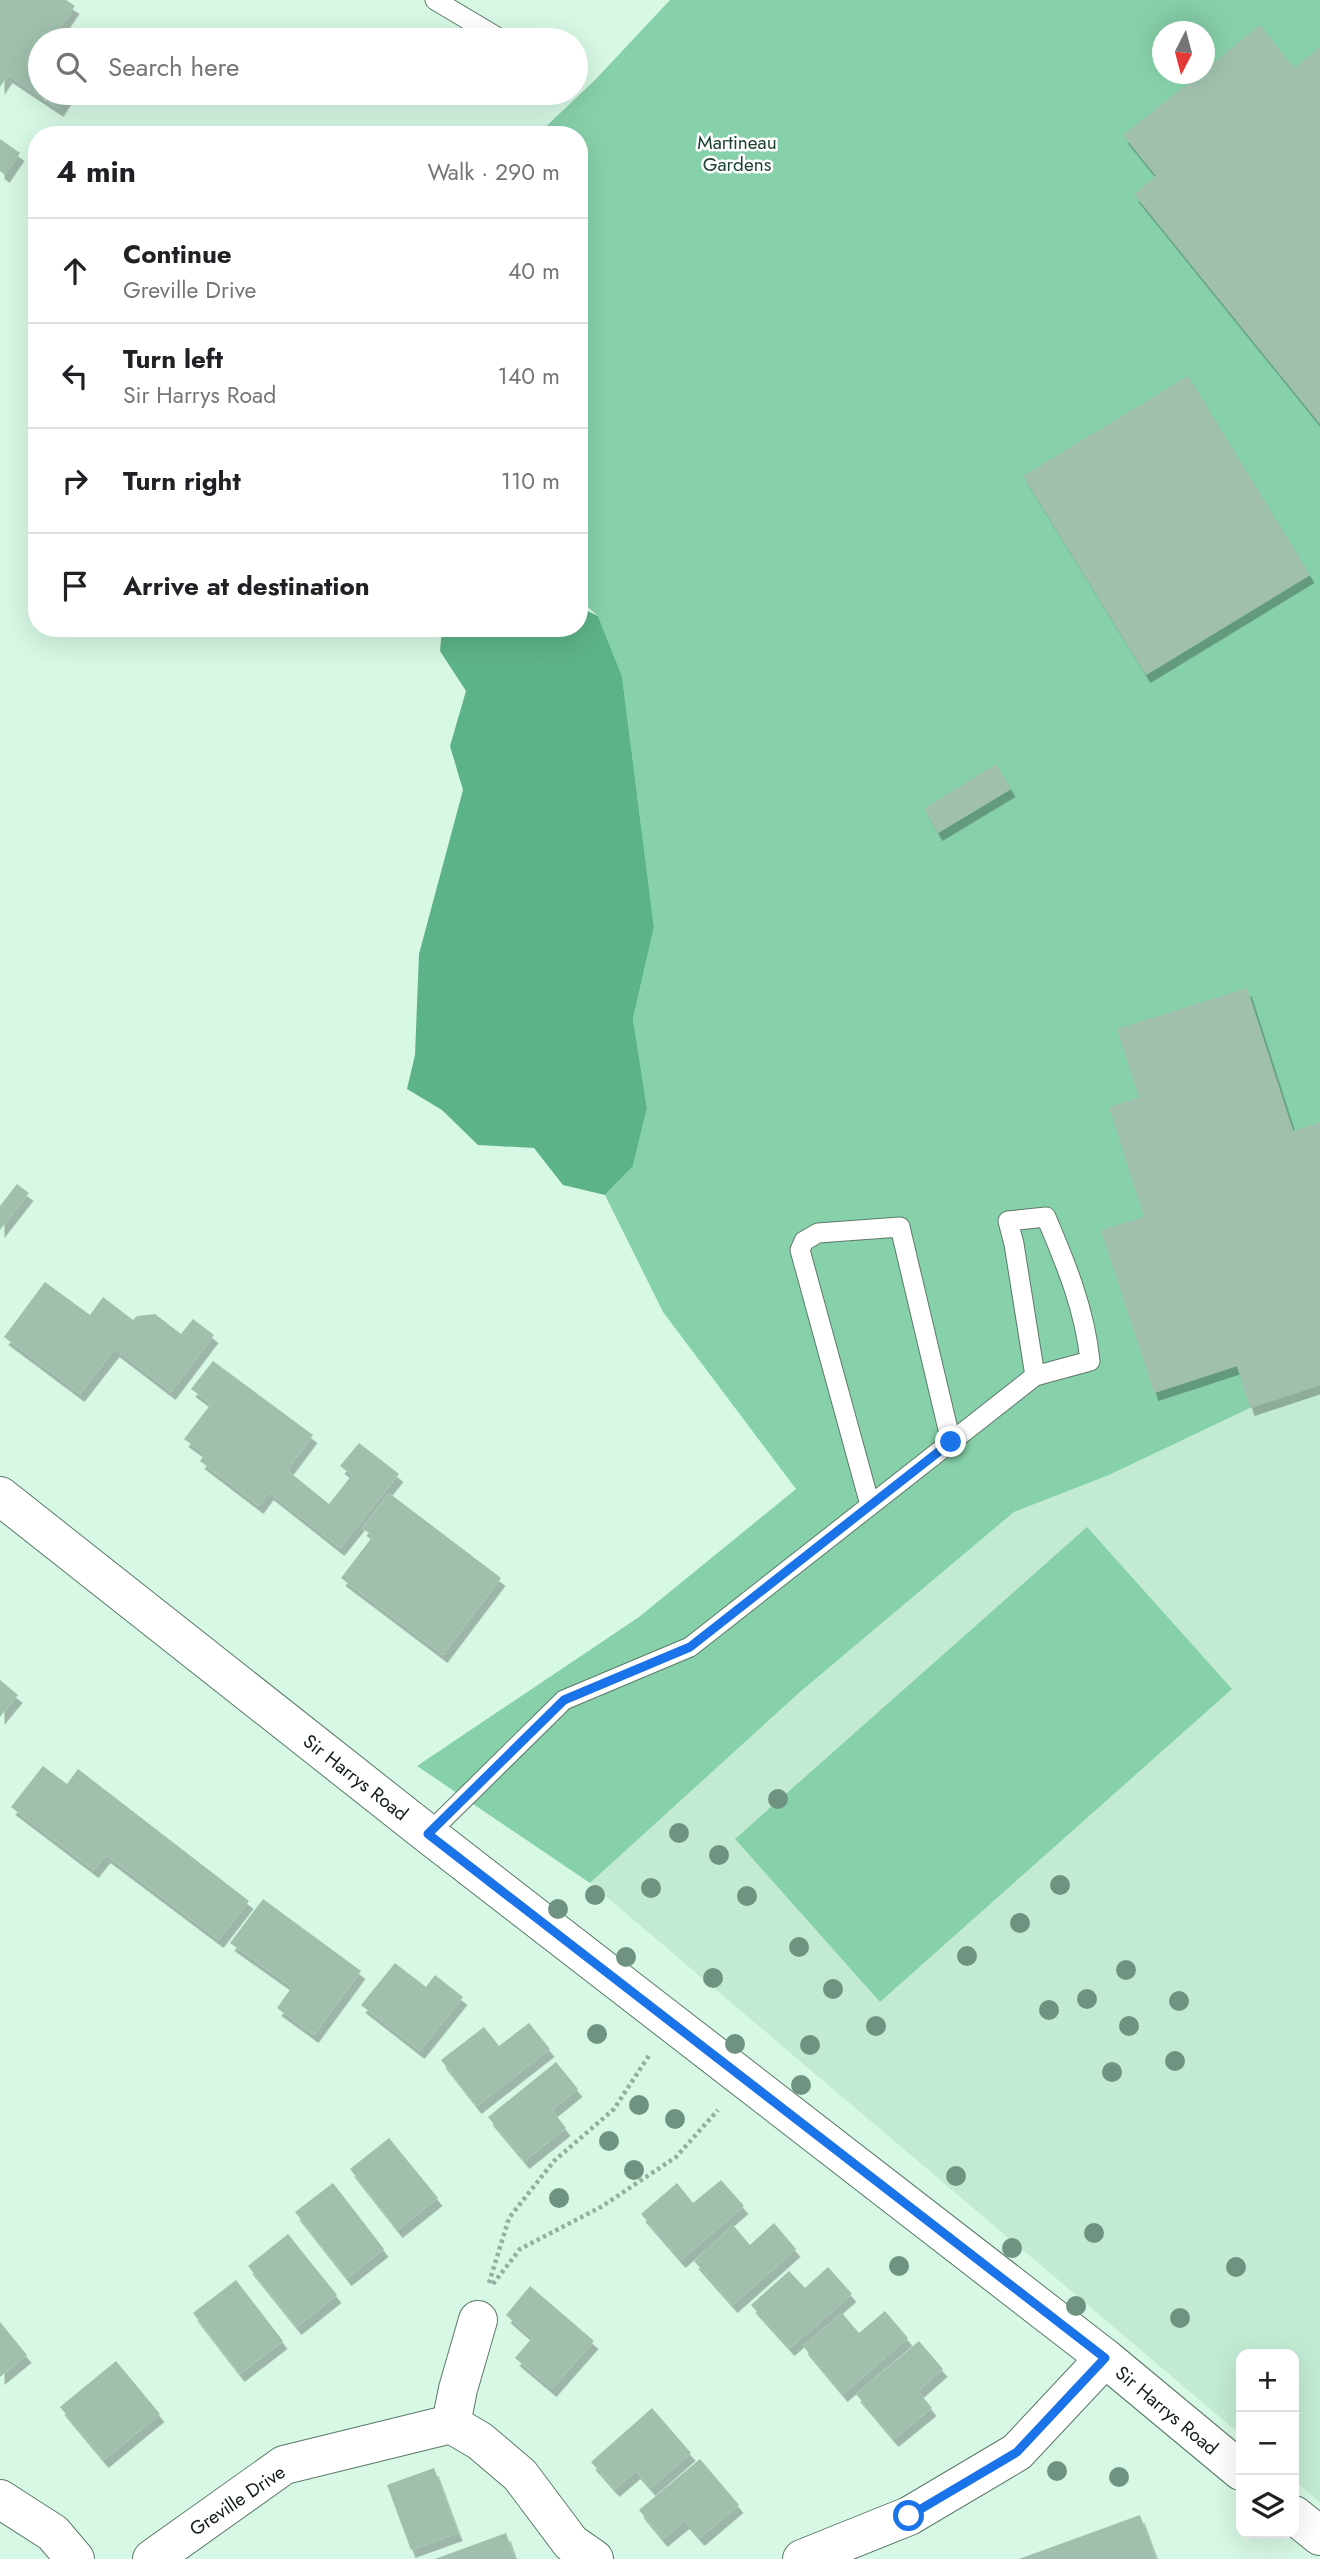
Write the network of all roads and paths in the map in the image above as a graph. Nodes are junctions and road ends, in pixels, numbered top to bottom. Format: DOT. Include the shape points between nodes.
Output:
graph roads {
  1 [pos="435,0"];
  2 [pos="482,28"];
  3 [pos="1035,1376"];
  4 [pos="951,1442"];
  5 [pos="0,1496"];
  6 [pos="870,1505"];
  7 [pos="428,1834"];
  8 [pos="651,2053"];
  9 [pos="719,2108"];
  10 [pos="478,2320"];
  11 [pos="1105,2358"];
  12 [pos="451,2424"];
  13 [pos="1236,2467"];
  14 [pos="0,2499"];
  15 [pos="1299,2519"];
  16 [pos="1320,2536"];
  17 [pos="75,2559"];
  18 [pos="152,2559"];
  19 [pos="594,2559"];
  20 [pos="802,2559"];
  1 -- 2 [label="lane"];
  3 -- 3 [label="lane" via="1007,1221 1046,1217 1069,1269 1088,1334 1090,1361"];
  3 -- 4 [label="lane"];
  4 -- 6 [label="lane"];
  4 -- 6 [label="lane" via="900,1227 818,1233 804,1241 800,1250"];
  5 -- 7 [label="street, Sir Harrys Road"];
  6 -- 7 [label="lane" via="690,1647 564,1700"];
  7 -- 11 [label="street, Sir Harrys Road"];
  8 -- 10 [label="path" via="614,2109 554,2161 509,2218"];
  9 -- 10 [label="path" via="676,2157 601,2207 520,2249 490,2289"];
  10 -- 12 [label="street"];
  11 -- 13 [label="street, Sir Harrys Road"];
  11 -- 20 [label="street" via="1017,2452 909,2516"];
  12 -- 18 [label="street, Greville Drive" via="284,2465"];
  12 -- 19 [label="street" via="480,2441 520,2475 571,2543"];
  14 -- 17 [label="street" via="53,2533"];
  15 -- 16 [label="street"];
}
